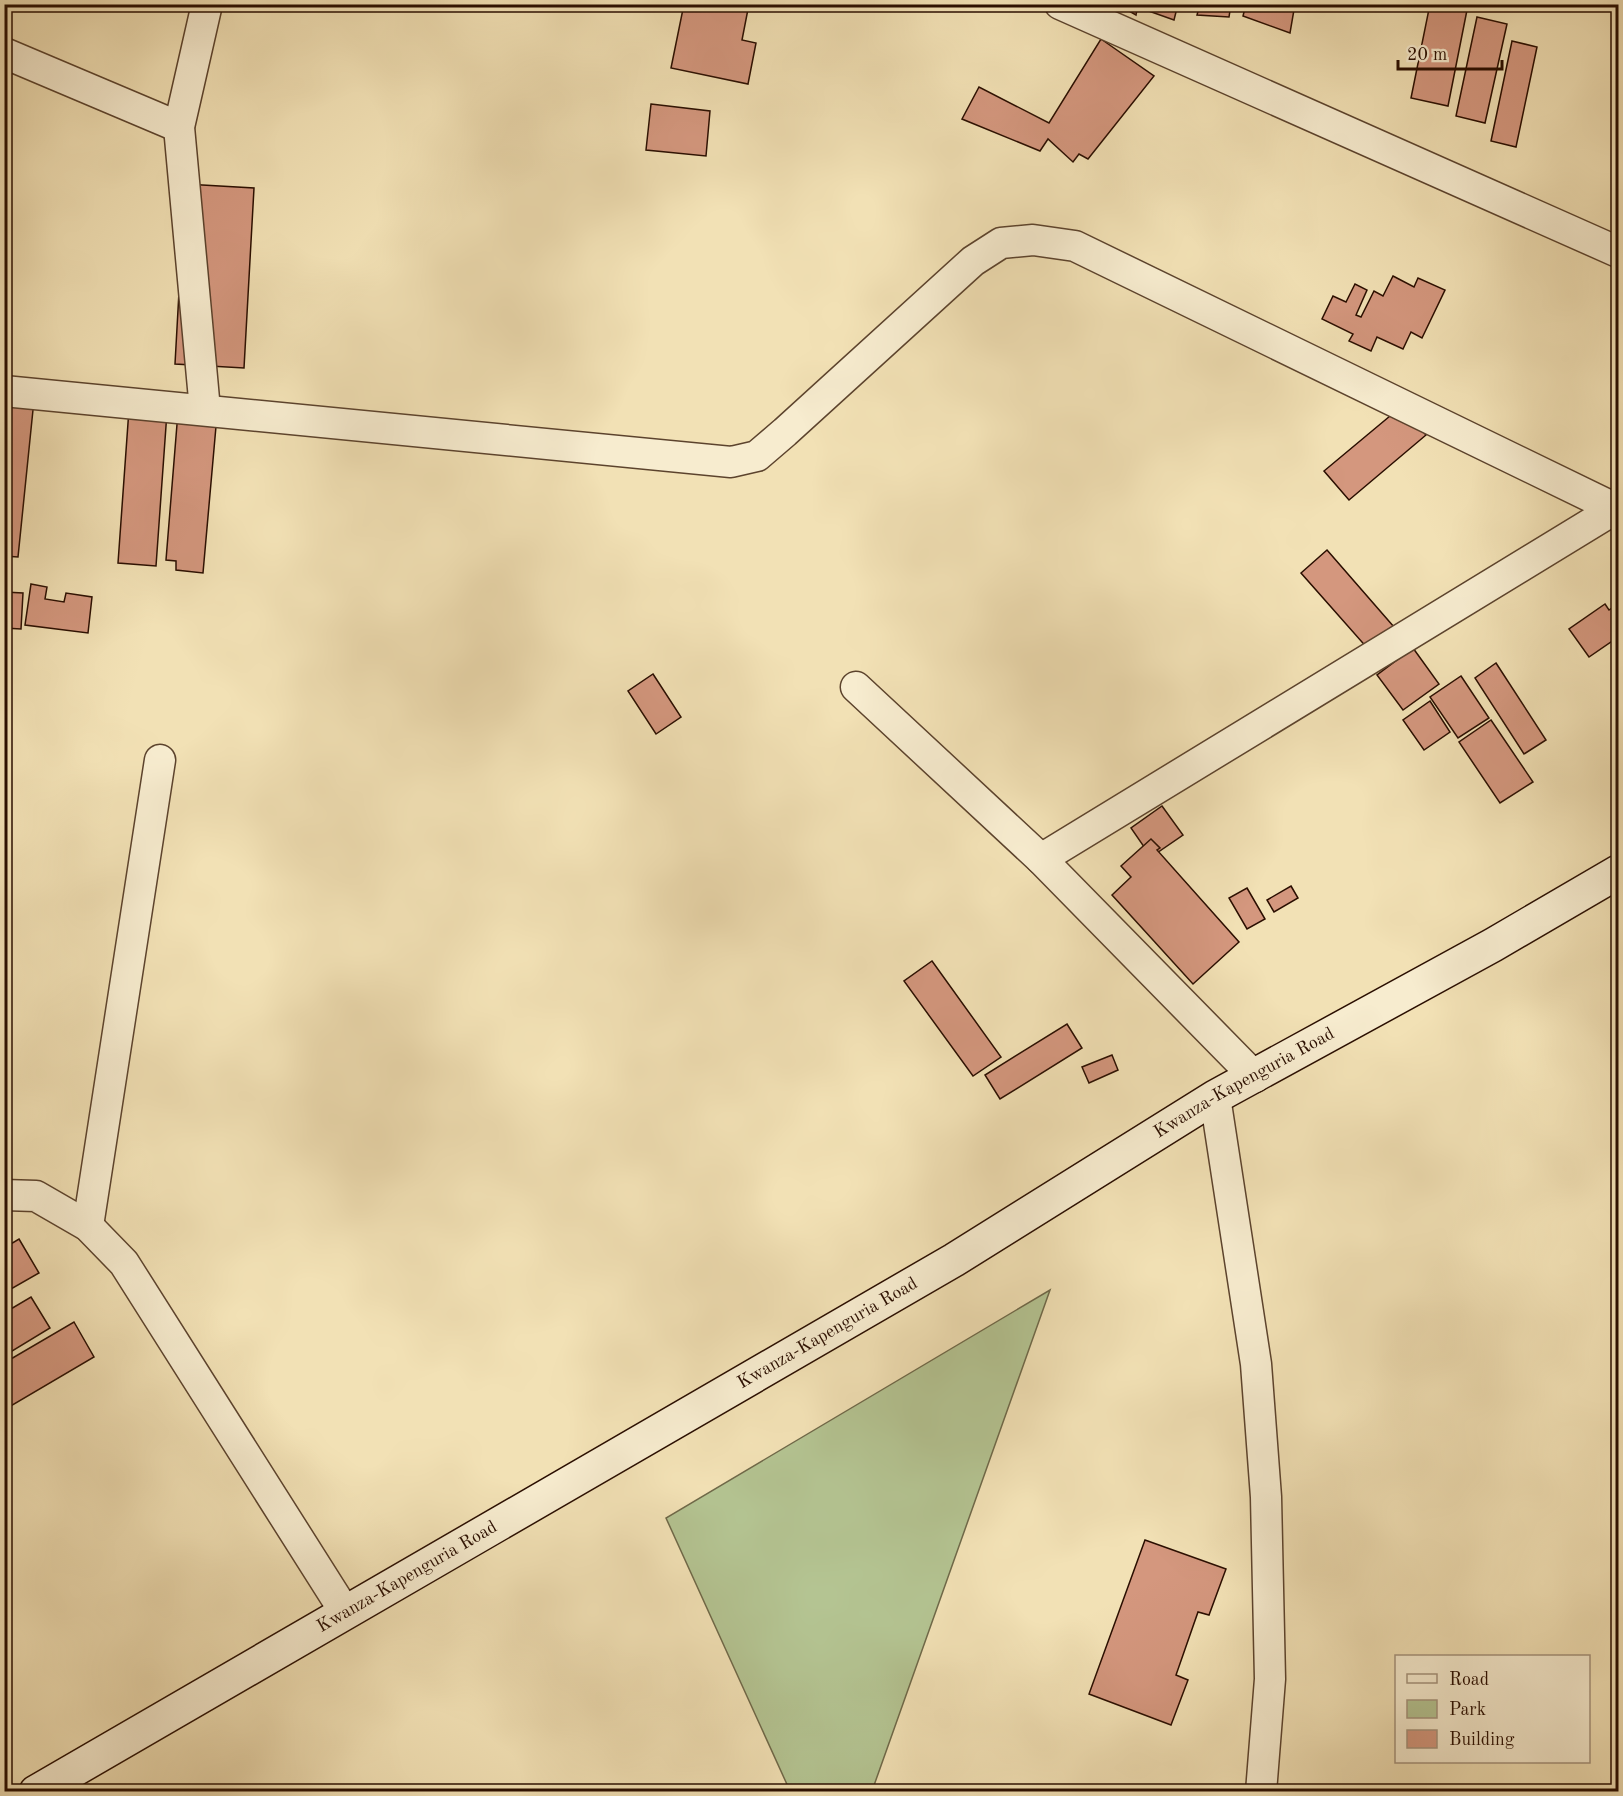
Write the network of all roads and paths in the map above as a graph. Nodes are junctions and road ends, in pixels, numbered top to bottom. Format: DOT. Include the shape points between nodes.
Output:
graph roads {
  1 [pos="207,4"];
  2 [pos="1060,4"];
  3 [pos="4,52"];
  4 [pos="179,127"];
  5 [pos="1618,252"];
  6 [pos="4,391"];
  7 [pos="205,410"];
  8 [pos="1617,508"];
  9 [pos="856,687"];
  10 [pos="160,760"];
  11 [pos="1041,859"];
  12 [pos="1618,872"];
  13 [pos="1255,1077"];
  14 [pos="1215,1097"];
  15 [pos="4,1195"];
  16 [pos="88,1226"];
  17 [pos="345,1612"];
  18 [pos="36,1791"];
  19 [pos="1261,1791"];
  1 -- 4 [label="street"];
  2 -- 5 [label="street"];
  3 -- 4 [label="street"];
  4 -- 7 [label="street"];
  6 -- 7 [label="street"];
  7 -- 8 [label="street" via="731,462 757,456 973,261 1001,243 1033,240 1075,246"];
  8 -- 11 [label="street"];
  9 -- 11 [label="street"];
  10 -- 16 [label="street"];
  11 -- 13 [label="street"];
  12 -- 13 [label="street, Kwanza-Kapenguria Road"];
  13 -- 14 [label="street, Kwanza-Kapenguria Road"];
  14 -- 17 [label="street, Kwanza-Kapenguria Road" via="954,1260"];
  14 -- 19 [label="street" via="1256,1364 1266,1497 1270,1679"];
  15 -- 16 [label="street" via="36,1196"];
  16 -- 17 [label="street" via="124,1263"];
  17 -- 18 [label="street, Kwanza-Kapenguria Road"];
}
